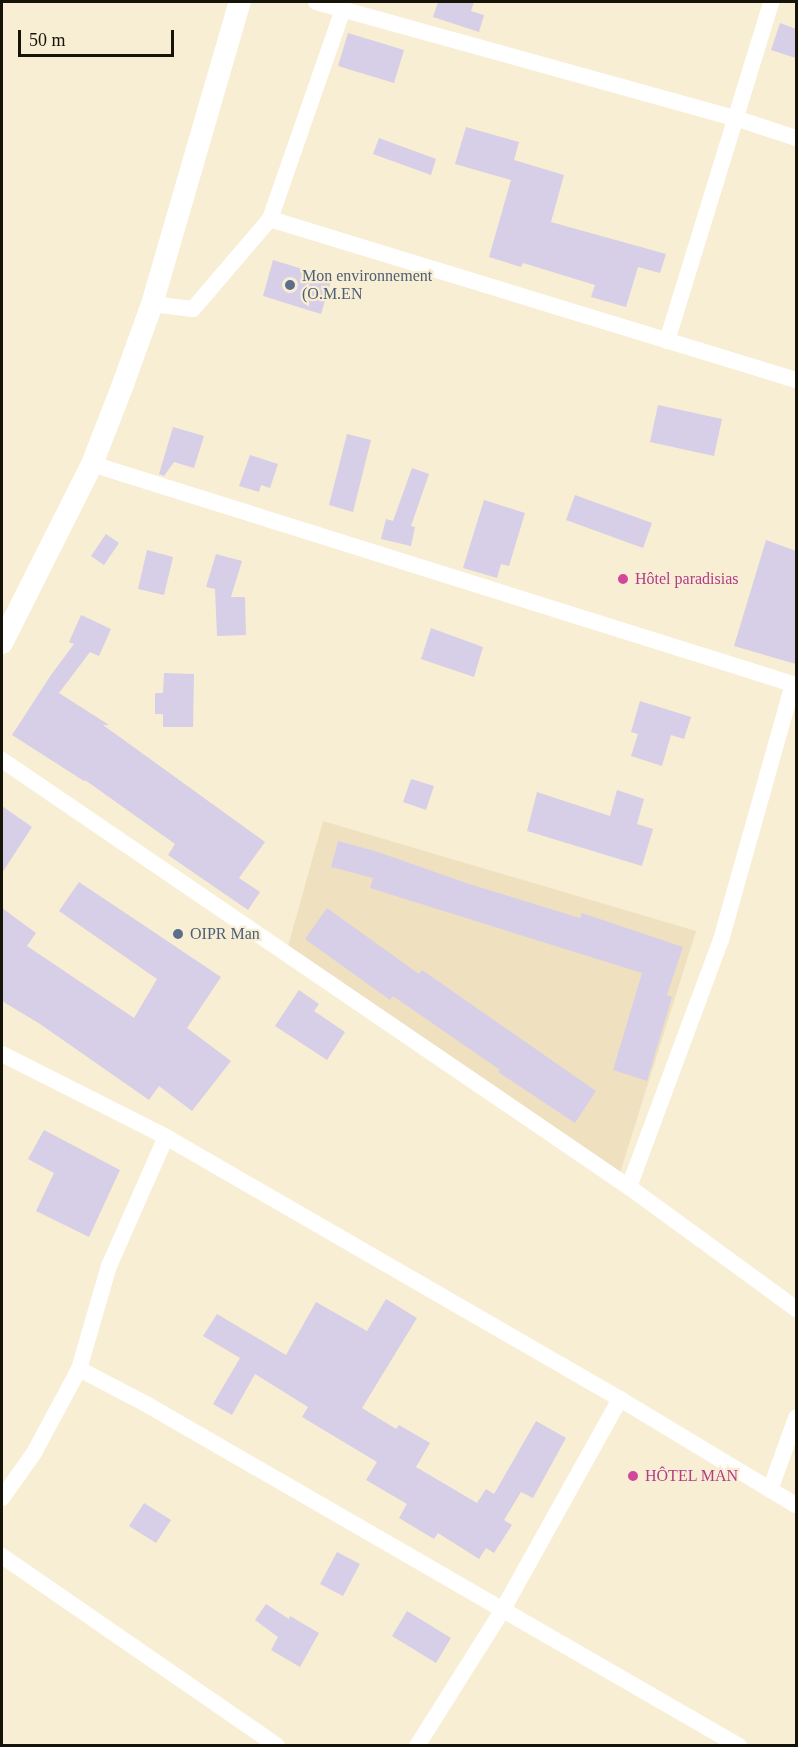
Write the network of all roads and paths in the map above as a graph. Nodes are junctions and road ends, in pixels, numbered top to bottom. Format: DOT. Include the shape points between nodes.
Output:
graph roads {
  1 [pos="240,2"];
  2 [pos="316,2"];
  3 [pos="771,2"];
  4 [pos="343,9"];
  5 [pos="735,118"];
  6 [pos="796,138"];
  7 [pos="270,219"];
  8 [pos="152,304"];
  9 [pos="667,340"];
  10 [pos="796,380"];
  11 [pos="92,464"];
  12 [pos="2,643"];
  13 [pos="795,685"];
  14 [pos="2,760"];
  15 [pos="2,1054"];
  16 [pos="166,1137"];
  17 [pos="629,1187"];
  18 [pos="796,1309"];
  19 [pos="79,1370"];
  20 [pos="620,1399"];
  21 [pos="796,1418"];
  22 [pos="770,1490"];
  23 [pos="2,1498"];
  24 [pos="796,1505"];
  25 [pos="2,1556"];
  26 [pos="502,1611"];
  27 [pos="277,1746"];
  28 [pos="417,1746"];
  29 [pos="739,1746"];
  1 -- 8 [label="main road"];
  2 -- 4 [label="street"];
  3 -- 5 [label="street"];
  4 -- 5 [label="street"];
  4 -- 7 [label="street"];
  5 -- 6 [label="street"];
  5 -- 9 [label="street"];
  7 -- 8 [label="street" via="193,309"];
  7 -- 9 [label="street"];
  8 -- 11 [label="main road"];
  9 -- 10 [label="street"];
  11 -- 12 [label="main road"];
  11 -- 13 [label="street"];
  13 -- 17 [label="street" via="721,940"];
  14 -- 17 [label="street"];
  15 -- 16 [label="street"];
  16 -- 19 [label="street" via="109,1266"];
  16 -- 20 [label="street"];
  17 -- 18 [label="street"];
  19 -- 23 [label="street" via="34,1453"];
  19 -- 26 [label="street" via="156,1410"];
  20 -- 22 [label="street"];
  20 -- 26 [label="street"];
  21 -- 22 [label="street"];
  22 -- 24 [label="street"];
  25 -- 27 [label="street"];
  26 -- 28 [label="street"];
  26 -- 29 [label="street" via="596,1661"];
}
